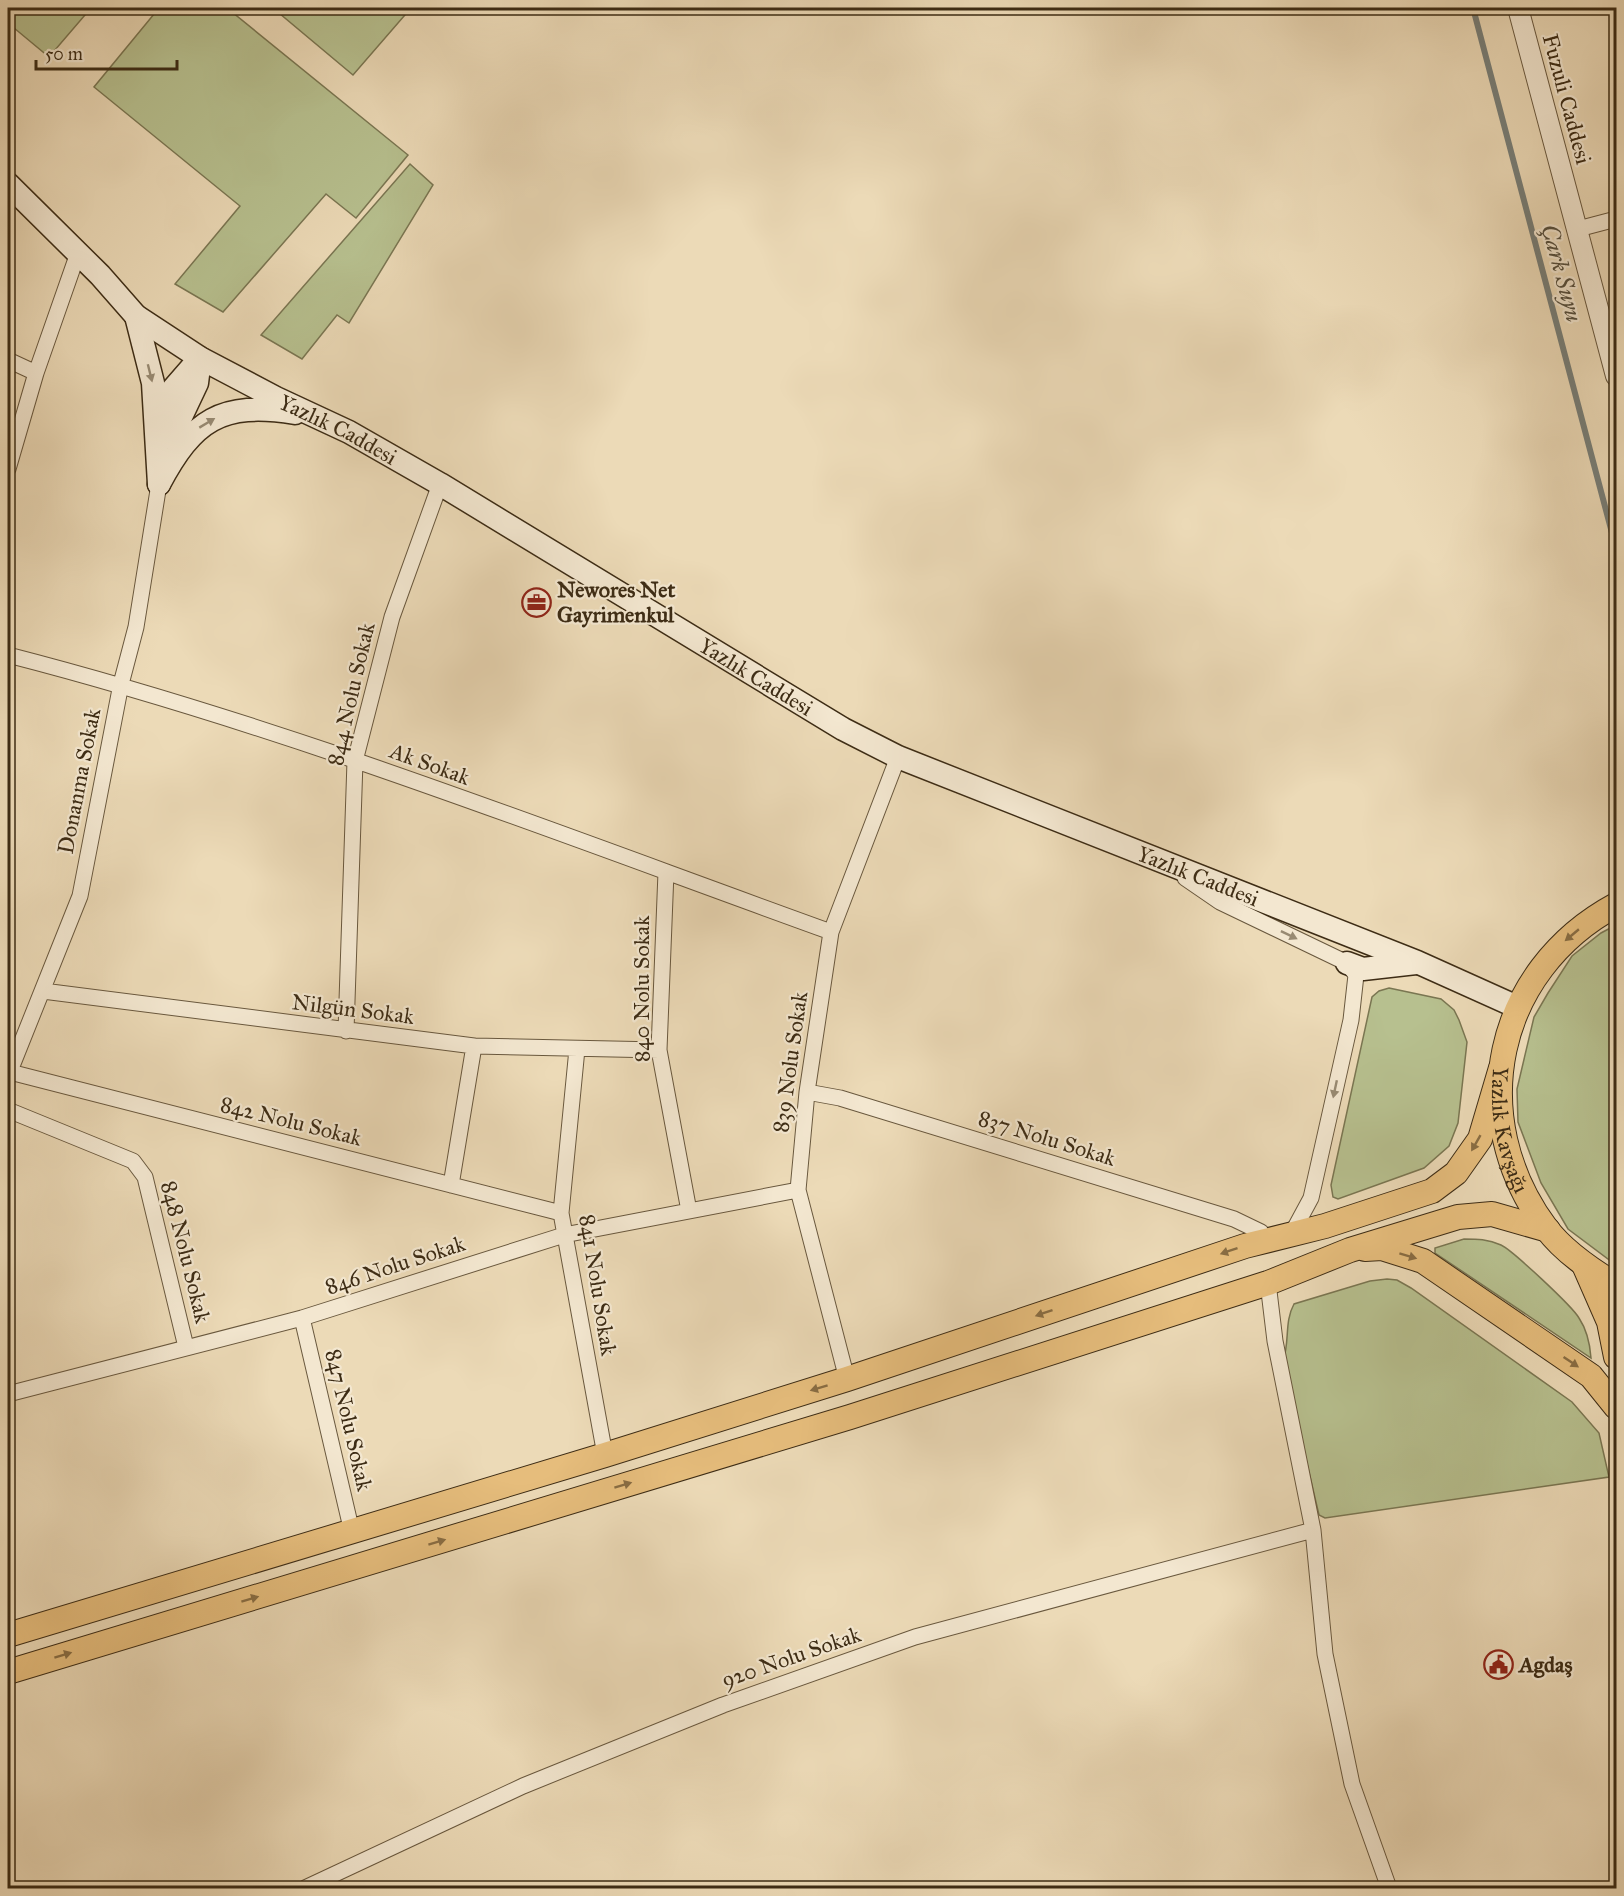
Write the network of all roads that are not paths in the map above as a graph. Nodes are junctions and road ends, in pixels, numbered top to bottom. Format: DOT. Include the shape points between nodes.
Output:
graph roads {
  1 [pos="1518,8"];
  2 [pos="8,184"];
  3 [pos="1617,219"];
  4 [pos="1578,229"];
  5 [pos="78,254"];
  6 [pos="136,316"];
  7 [pos="200,358"];
  8 [pos="8,360"];
  9 [pos="36,374"];
  10 [pos="1617,376"];
  11 [pos="316,417"];
  12 [pos="8,469"];
  13 [pos="159,484"];
  14 [pos="440,484"];
  15 [pos="8,655"];
  16 [pos="121,684"];
  17 [pos="898,757"];
  18 [pos="355,761"];
  19 [pos="1165,864"];
  20 [pos="666,872"];
  21 [pos="1617,905"];
  22 [pos="831,932"];
  23 [pos="1417,962"];
  24 [pos="1347,963"];
  25 [pos="44,991"];
  26 [pos="1517,1007"];
  27 [pos="346,1031"];
  28 [pos="474,1046"];
  29 [pos="577,1049"];
  30 [pos="659,1050"];
  31 [pos="1501,1068"];
  32 [pos="8,1074"];
  33 [pos="807,1092"];
  34 [pos="8,1110"];
  35 [pos="451,1185"];
  36 [pos="798,1190"];
  37 [pos="689,1211"];
  38 [pos="561,1213"];
  39 [pos="1548,1230"];
  40 [pos="564,1235"];
  41 [pos="1291,1235"];
  42 [pos="1265,1241"];
  43 [pos="1350,1250"];
  44 [pos="1584,1265"];
  45 [pos="1268,1283"];
  46 [pos="1617,1285"];
  47 [pos="302,1318"];
  48 [pos="186,1347"];
  49 [pos="1617,1357"];
  50 [pos="848,1379"];
  51 [pos="8,1394"];
  52 [pos="1617,1407"];
  53 [pos="605,1455"];
  54 [pos="1313,1530"];
  55 [pos="352,1532"];
  56 [pos="8,1635"];
  57 [pos="8,1672"];
  58 [pos="305,1888"];
  59 [pos="1389,1888"];
  1 -- 4 [label="street, Fuzuli Caddesi"];
  2 -- 5 [label="main road, Yazlık Caddesi"];
  3 -- 4 [label="street"];
  4 -- 10 [label="street, Fuzuli Caddesi"];
  5 -- 6 [label="main road, Yazlık Caddesi"];
  5 -- 9 [label="street"];
  6 -- 7 [label="main road, Yazlık Caddesi"];
  6 -- 13 [label="main road, one-way" via="153,383"];
  7 -- 11 [label="main road, Yazlık Caddesi"];
  7 -- 13 [label="main road" via="197,383 166,450"];
  8 -- 9 [label="street"];
  9 -- 12 [label="street"];
  13 -- 11 [label="main road, one-way" via="196,429 219,416 243,410 268,410"];
  11 -- 14 [label="main road, Yazlık Caddesi"];
  13 -- 16 [label="street, Donanma Sokak" via="136,627"];
  14 -- 17 [label="main road, Yazlık Caddesi" via="779,692"];
  14 -- 18 [label="street, 844 Nolu Sokak" via="392,617"];
  15 -- 16 [label="street, Ak Sokak"];
  16 -- 18 [label="street, Ak Sokak"];
  16 -- 25 [label="street, Donanma Sokak" via="80,896"];
  17 -- 19 [label="main road, Yazlık Caddesi"];
  17 -- 22 [label="street, 839 Nolu Sokak"];
  18 -- 20 [label="street, Ak Sokak"];
  18 -- 27 [label="street, 844 Nolu Sokak"];
  19 -- 23 [label="main road, Yazlık Caddesi"];
  19 -- 24 [label="street, one-way" via="1220,902"];
  20 -- 22 [label="street, Ak Sokak"];
  20 -- 30 [label="street, 840 Nolu Sokak"];
  21 -- 26 [label="main road, Yazlık Kavşağı, one-way" via="1592,918 1558,947"];
  22 -- 33 [label="street, 839 Nolu Sokak"];
  23 -- 24 [label="main road" via="1363,969"];
  23 -- 26 [label="main road, Yazlık Caddesi"];
  24 -- 41 [label="street, one-way" via="1356,975 1351,1020 1311,1198"];
  25 -- 27 [label="street, Nilgün Sokak"];
  25 -- 32 [label="street, Donanma Sokak"];
  26 -- 31 [label="main road, Yazlık Kavşağı"];
  27 -- 28 [label="street, Nilgün Sokak"];
  28 -- 29 [label="street, Nilgün Sokak"];
  28 -- 35 [label="street"];
  29 -- 30 [label="street, Nilgün Sokak"];
  29 -- 38 [label="street, 841 Nolu Sokak"];
  30 -- 37 [label="street, 840 Nolu Sokak"];
  31 -- 39 [label="main road, Yazlık Kavşağı" via="1500,1111 1507,1154 1524,1194"];
  31 -- 41 [label="main road, one-way" via="1480,1139 1456,1173 1432,1191"];
  32 -- 35 [label="street, 842 Nolu Sokak"];
  33 -- 36 [label="street, 839 Nolu Sokak"];
  33 -- 42 [label="street, 837 Nolu Sokak" via="840,1098 1234,1219 1261,1232"];
  34 -- 48 [label="street, 848 Nolu Sokak" via="133,1161 145,1177"];
  35 -- 38 [label="street, 842 Nolu Sokak"];
  36 -- 37 [label="street, 846 Nolu Sokak"];
  36 -- 50 [label="street, 839 Nolu Sokak"];
  37 -- 40 [label="street, 846 Nolu Sokak"];
  38 -- 40 [label="street, 841 Nolu Sokak"];
  39 -- 43 [label="main road" via="1479,1214"];
  39 -- 44 [label="main road, Yazlık Kavşağı"];
  40 -- 47 [label="street, 846 Nolu Sokak"];
  40 -- 53 [label="street, 841 Nolu Sokak"];
  41 -- 42 [label="main road"];
  42 -- 50 [label="main road, one-way"];
  43 -- 45 [label="main road"];
  43 -- 52 [label="main road, one-way" via="1382,1248 1423,1261 1591,1376"];
  44 -- 46 [label="main road, Yazlık Kavşağı"];
  44 -- 49 [label="main road" via="1609,1322"];
  45 -- 54 [label="street" via="1275,1341"];
  57 -- 45 [label="main road, one-way" via="849,1417"];
  47 -- 48 [label="street, 846 Nolu Sokak"];
  47 -- 55 [label="street, 847 Nolu Sokak"];
  48 -- 51 [label="street, 846 Nolu Sokak"];
  50 -- 53 [label="main road, one-way"];
  53 -- 55 [label="main road"];
  54 -- 58 [label="street, 920 Nolu Sokak" via="915,1637 723,1705 523,1786"];
  54 -- 59 [label="street" via="1325,1654 1352,1784"];
  55 -- 56 [label="main road"];
}
